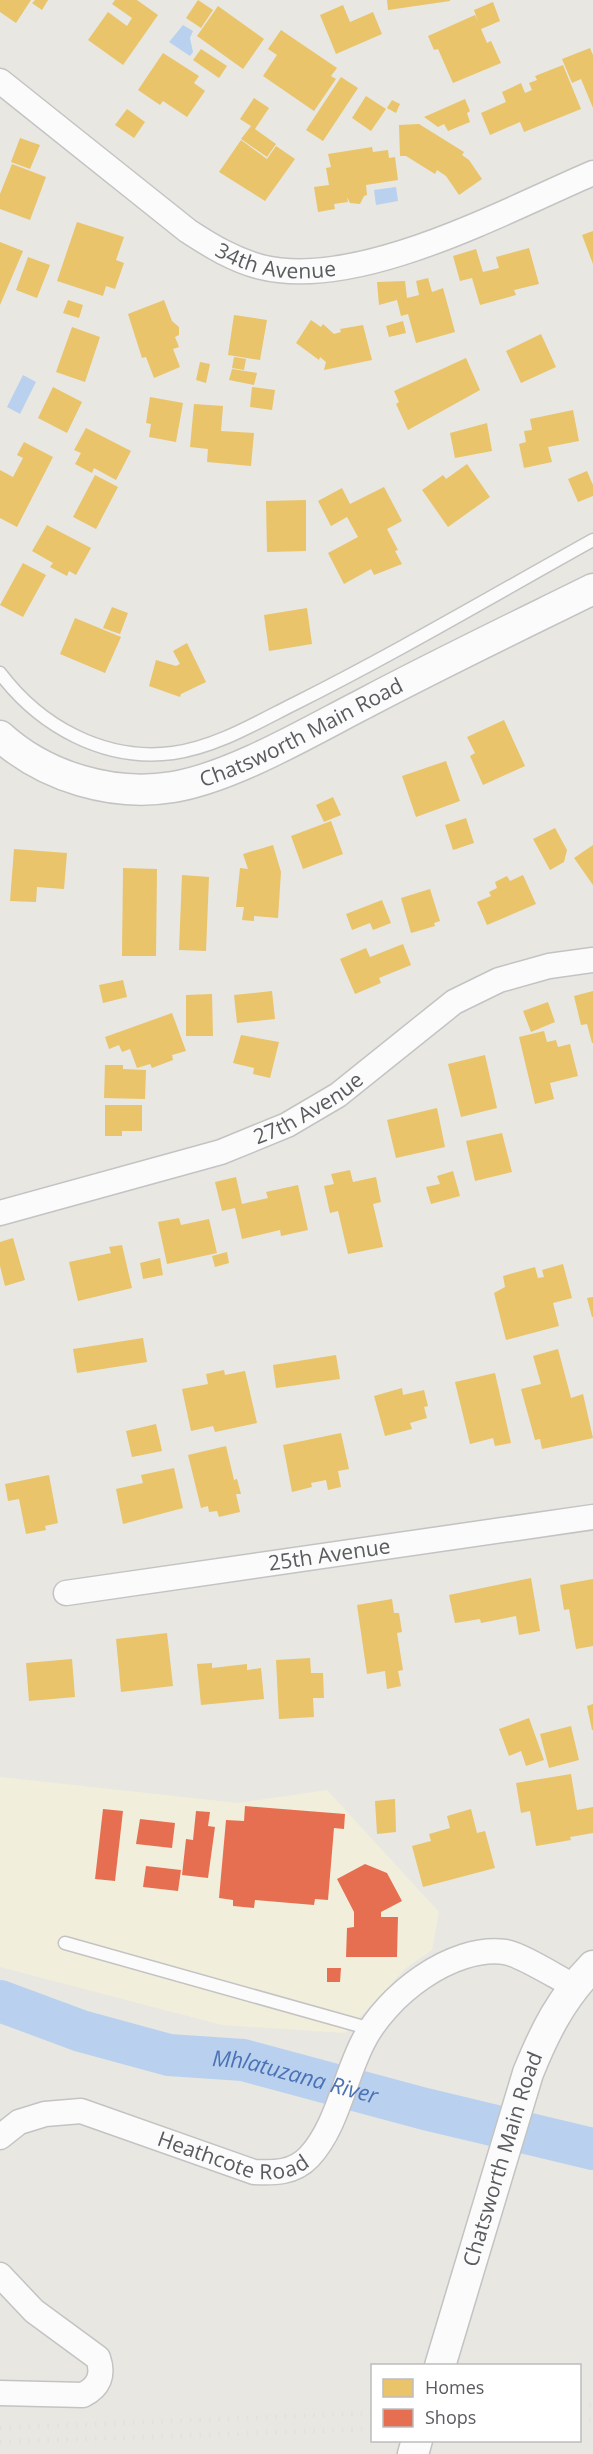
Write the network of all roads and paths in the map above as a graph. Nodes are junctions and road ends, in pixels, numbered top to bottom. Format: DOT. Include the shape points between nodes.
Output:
graph roads {
  1 [pos="0,81"];
  2 [pos="593,173"];
  3 [pos="593,540"];
  4 [pos="593,589"];
  5 [pos="0,673"];
  6 [pos="0,736"];
  7 [pos="593,960"];
  8 [pos="0,1213"];
  9 [pos="593,1517"];
  10 [pos="66,1593"];
  11 [pos="65,1944"];
  12 [pos="583,1976"];
  13 [pos="367,2035"];
  14 [pos="0,2137"];
  15 [pos="0,2275"];
  16 [pos="441,2364"];
  17 [pos="0,2393"];
  1 -- 2 [label="street, 34th Avenue" via="188,231 240,260 279,270 316,270 384,258"];
  3 -- 5 [label="lane" via="343,680 200,747 173,753 136,753 82,740 24,703"];
  4 -- 6 [label="street, Chatsworth Main Road" via="230,770 174,787 126,788 80,781 44,766"];
  7 -- 8 [label="street, 27th Avenue" via="549,966 499,980 454,1002 338,1095 287,1125 220,1152"];
  9 -- 10 [label="street, 25th Avenue"];
  11 -- 13 [label="lane"];
  12 -- 13 [label="street, Heathcote Road" via="507,1952 478,1952 447,1962 421,1978 394,2002"];
  12 -- 16 [label="street, Chatsworth Main Road" via="546,2027 528,2073"];
  13 -- 14 [label="street, Heathcote Road" via="323,2138 308,2158 274,2174 254,2172 81,2111 45,2114 19,2122"];
  15 -- 17 [label="street" via="34,2311 98,2358 101,2367 94,2390 83,2395"];
}
